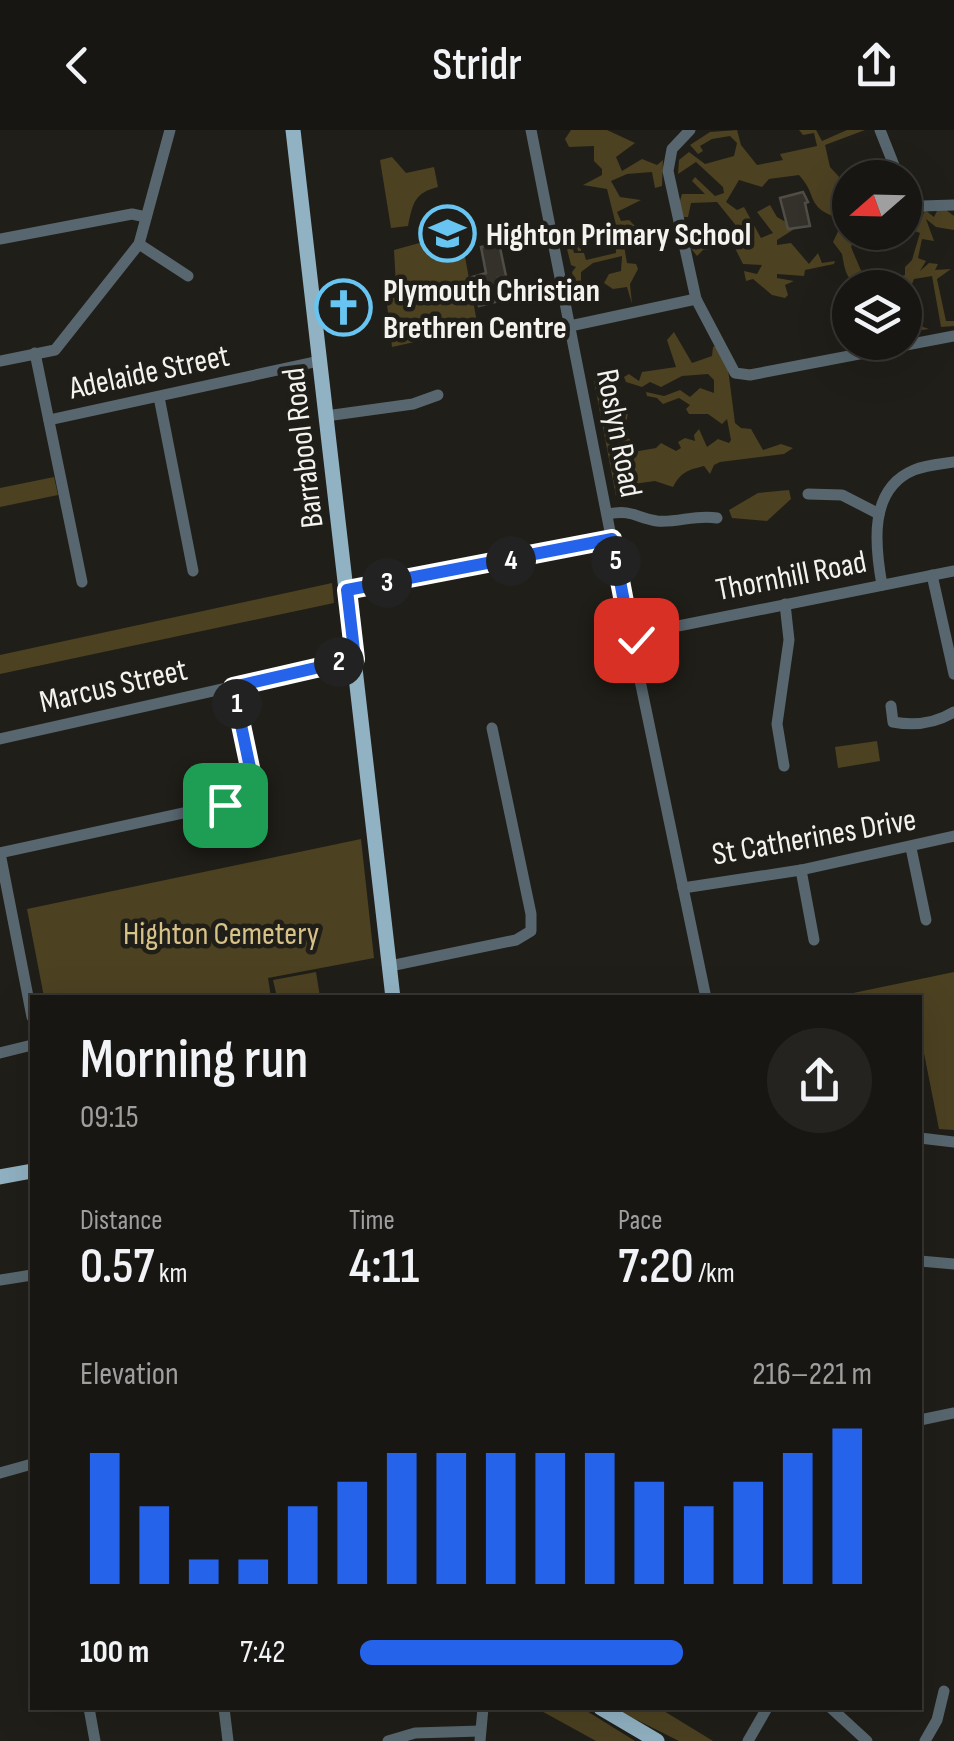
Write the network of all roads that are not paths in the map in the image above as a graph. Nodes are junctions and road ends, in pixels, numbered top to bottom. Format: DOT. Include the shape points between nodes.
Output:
graph roads {
  1 [pos="170,130"];
  2 [pos="293,130"];
  3 [pos="531,130"];
  4 [pos="690,130"];
  5 [pos="880,130"];
  6 [pos="892,160"];
  7 [pos="954,205"];
  8 [pos="922,206"];
  9 [pos="146,216"];
  10 [pos="0,239"];
  11 [pos="139,244"];
  12 [pos="188,276"];
  13 [pos="696,299"];
  14 [pos="570,326"];
  15 [pos="954,336"];
  16 [pos="35,354"];
  17 [pos="0,361"];
  18 [pos="319,362"];
  19 [pos="438,395"];
  20 [pos="159,397"];
  21 [pos="326,416"];
  22 [pos="48,420"];
  23 [pos="954,462"];
  24 [pos="808,494"];
  25 [pos="608,514"];
  26 [pos="879,514"];
  27 [pos="717,518"];
  28 [pos="612,539"];
  29 [pos="193,570"];
  30 [pos="954,571"];
  31 [pos="932,576"];
  32 [pos="82,582"];
  33 [pos="882,585"];
  34 [pos="347,590"];
  35 [pos="785,604"];
  36 [pos="633,635"];
  37 [pos="355,659"];
  38 [pos="954,674"];
  39 [pos="233,687"];
  40 [pos="891,706"];
  41 [pos="954,712"];
  42 [pos="492,728"];
  43 [pos="0,739"];
  44 [pos="784,766"];
  45 [pos="954,836"];
  46 [pos="911,848"];
  47 [pos="0,853"];
  48 [pos="800,870"];
  49 [pos="682,888"];
  50 [pos="926,920"];
  51 [pos="15,929"];
  52 [pos="0,932"];
  53 [pos="814,940"];
  54 [pos="390,966"];
  55 [pos="393,995"];
  56 [pos="705,995"];
  57 [pos="30,1006"];
  58 [pos="30,1045"];
  59 [pos="0,1053"];
  60 [pos="922,1138"];
  61 [pos="954,1142"];
  62 [pos="30,1171"];
  63 [pos="0,1178"];
  64 [pos="922,1260"];
  65 [pos="954,1264"];
  66 [pos="30,1275"];
  67 [pos="0,1280"];
  68 [pos="954,1412"];
  69 [pos="922,1420"];
  70 [pos="30,1465"];
  71 [pos="0,1473"];
  72 [pos="944,1691"];
  73 [pos="89,1710"];
  74 [pos="224,1710"];
  75 [pos="482,1710"];
  76 [pos="604,1710"];
  77 [pos="766,1710"];
  78 [pos="833,1710"];
  79 [pos="480,1736"];
  80 [pos="95,1741"];
  81 [pos="228,1741"];
  82 [pos="388,1741"];
  83 [pos="657,1741"];
  84 [pos="748,1741"];
  85 [pos="867,1741"];
  86 [pos="925,1741"];
  1 -- 9 [label="street"];
  2 -- 18 [label="main road, Barrabool Road"];
  3 -- 14 [label="street, Roslyn Road"];
  4 -- 13 [label="street" via="674,146 668,170"];
  5 -- 6 [label="street"];
  7 -- 8 [label="street"];
  9 -- 10 [label="street"];
  9 -- 11 [label="street"];
  11 -- 12 [label="street"];
  11 -- 16 [label="street" via="55,350"];
  13 -- 14 [label="street"];
  13 -- 15 [label="street" via="736,374"];
  14 -- 25 [label="street, Roslyn Road"];
  16 -- 17 [label="street"];
  16 -- 22 [label="street"];
  18 -- 20 [label="street, Adelaide Street"];
  18 -- 21 [label="main road, Barrabool Road"];
  19 -- 21 [label="street"];
  20 -- 22 [label="street, Adelaide Street"];
  20 -- 29 [label="street"];
  21 -- 34 [label="main road, Barrabool Road"];
  22 -- 32 [label="street"];
  23 -- 26 [label="street" via="900,479"];
  24 -- 26 [label="street" via="842,494"];
  25 -- 27 [label="street" via="627,510 660,522"];
  25 -- 28 [label="street, Roslyn Road"];
  26 -- 33 [label="street"];
  28 -- 34 [label="street"];
  28 -- 36 [label="street, Roslyn Road"];
  30 -- 31 [label="street, Thornhill Road"];
  31 -- 33 [label="street, Thornhill Road"];
  31 -- 38 [label="street"];
  33 -- 35 [label="street, Thornhill Road"];
  34 -- 37 [label="main road, Barrabool Road"];
  35 -- 36 [label="street, Thornhill Road"];
  35 -- 44 [label="street" via="789,640 777,714"];
  36 -- 49 [label="street, Roslyn Road"];
  37 -- 39 [label="street, Marcus Street"];
  37 -- 54 [label="main road, Barrabool Road"];
  39 -- 43 [label="street, Marcus Street"];
  39 -- 47 [label="street" via="256,796"];
  40 -- 41 [label="street" via="893,726"];
  42 -- 54 [label="street" via="531,931 516,940"];
  45 -- 46 [label="street, St Catherines Drive"];
  46 -- 48 [label="street, St Catherines Drive"];
  46 -- 50 [label="street"];
  47 -- 51 [label="street"];
  48 -- 49 [label="street, St Catherines Drive"];
  48 -- 53 [label="street"];
  49 -- 56 [label="street, Roslyn Road"];
  51 -- 52 [label="street"];
  51 -- 57 [label="street"];
  54 -- 55 [label="main road, Barrabool Road"];
  58 -- 59 [label="street"];
  60 -- 61 [label="street"];
  62 -- 63 [label="main road"];
  64 -- 65 [label="street"];
  66 -- 67 [label="street"];
  68 -- 69 [label="street"];
  70 -- 71 [label="street"];
  72 -- 86 [label="street"];
  73 -- 80 [label="street"];
  74 -- 81 [label="street"];
  75 -- 79 [label="street"];
  76 -- 83 [label="main road"];
  77 -- 84 [label="street"];
  78 -- 85 [label="street"];
  79 -- 82 [label="street" via="415,1733"];
}
